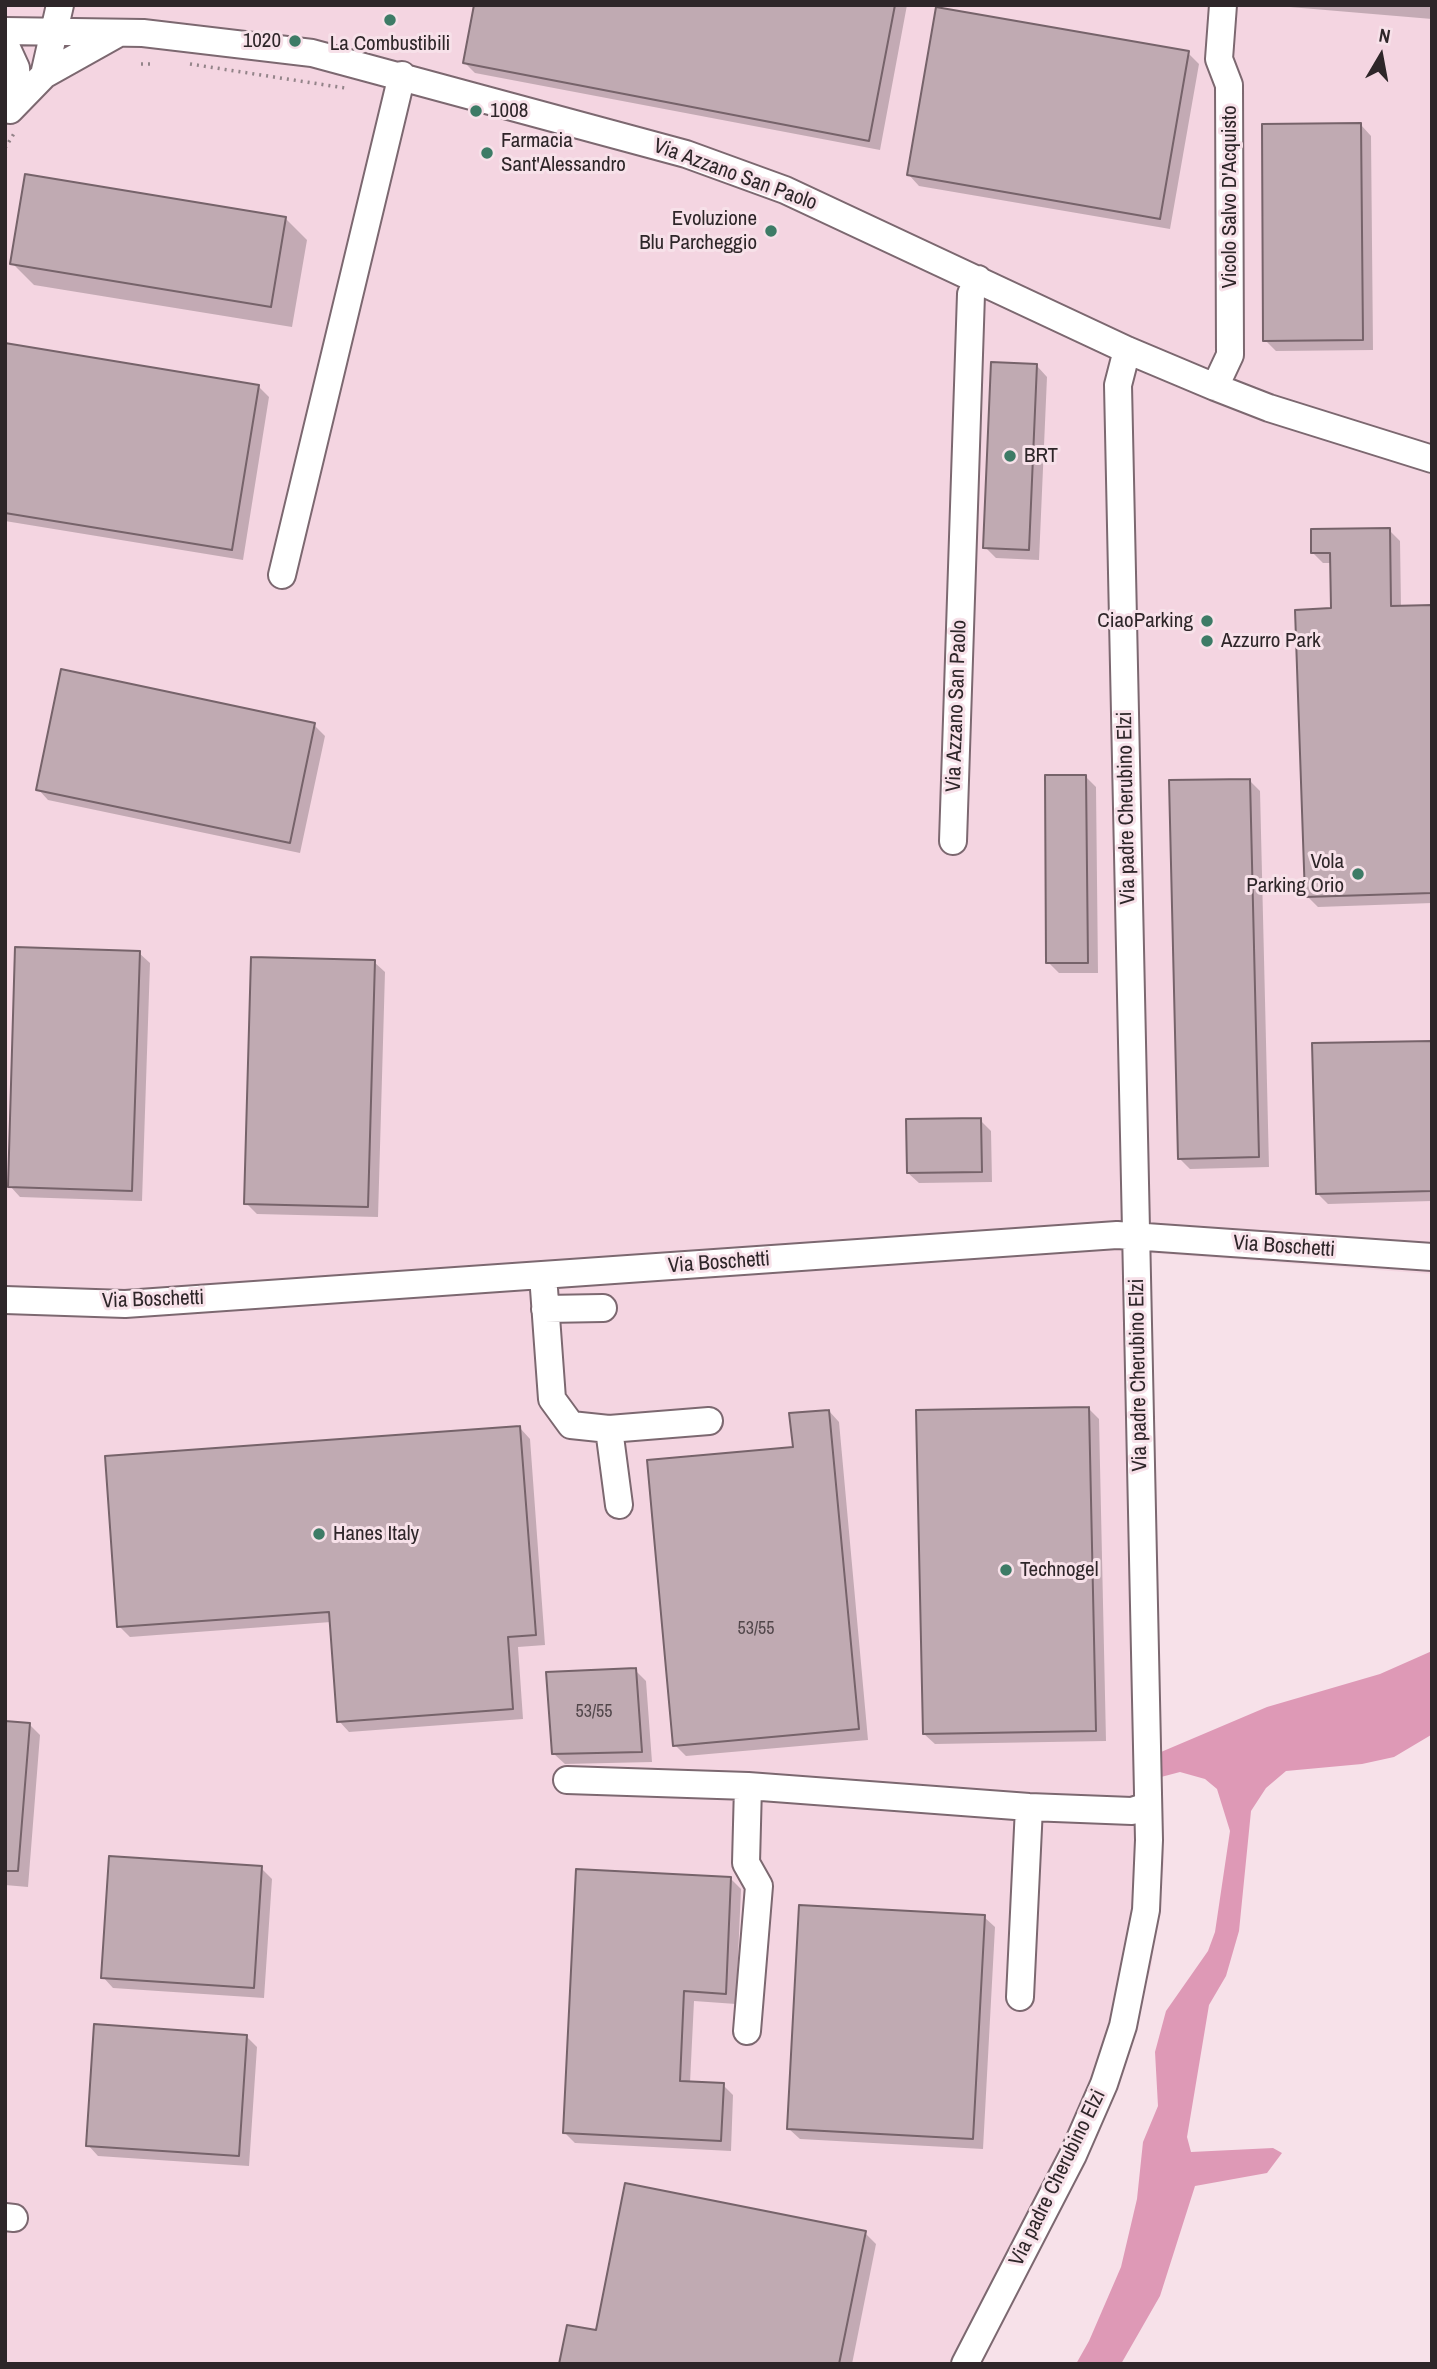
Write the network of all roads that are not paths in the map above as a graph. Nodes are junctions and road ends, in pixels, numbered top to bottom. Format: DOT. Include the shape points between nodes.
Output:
graph roads {
  1 [pos="67,5"];
  2 [pos="1223,5"];
  3 [pos="34,24"];
  4 [pos="112,32"];
  5 [pos="44,75"];
  6 [pos="402,75"];
  7 [pos="11,117"];
  8 [pos="978,279"];
  9 [pos="1127,350"];
  10 [pos="1215,387"];
  11 [pos="1432,459"];
  12 [pos="282,575"];
  13 [pos="953,841"];
  14 [pos="1136,1236"];
  15 [pos="1432,1258"];
  16 [pos="542,1275"];
  17 [pos="5,1300"];
  18 [pos="603,1308"];
  19 [pos="545,1309"];
  20 [pos="709,1420"];
  21 [pos="609,1429"];
  22 [pos="619,1505"];
  23 [pos="567,1780"];
  24 [pos="748,1786"];
  25 [pos="1147,1806"];
  26 [pos="1029,1807"];
  27 [pos="1020,1997"];
  28 [pos="747,2031"];
  29 [pos="965,2364"];
  1 -- 4 [label="street"];
  2 -- 10 [label="street, Vicolo Salvo D'Acquisto" via="1219,60 1229,85 1230,355"];
  3 -- 4 [label="street, Via Azzano San Paolo"];
  3 -- 5 [label="street"];
  3 -- 7 [label="street" via="16,68"];
  4 -- 5 [label="street"];
  4 -- 6 [label="street, Via Azzano San Paolo" via="312,53"];
  5 -- 7 [label="street"];
  6 -- 8 [label="street, Via Azzano San Paolo" via="686,154 785,190"];
  6 -- 12 [label="street"];
  8 -- 9 [label="street, Via Azzano San Paolo"];
  8 -- 13 [label="street, Via Azzano San Paolo" via="971,293"];
  9 -- 10 [label="street, Via Azzano San Paolo"];
  9 -- 14 [label="street, Via padre Cherubino Elzi" via="1118,385"];
  10 -- 11 [label="street, Via Azzano San Paolo"];
  14 -- 15 [label="street, Via Boschetti"];
  14 -- 16 [label="street, Via Boschetti"];
  14 -- 25 [label="street, Via padre Cherubino Elzi"];
  16 -- 17 [label="street, Via Boschetti" via="125,1304"];
  16 -- 19 [label="street"];
  18 -- 19 [label="street"];
  19 -- 21 [label="street" via="552,1399 571,1424"];
  20 -- 21 [label="street"];
  21 -- 22 [label="street"];
  23 -- 24 [label="street"];
  24 -- 26 [label="street"];
  24 -- 28 [label="street" via="746,1863 759,1886"];
  25 -- 26 [label="street" via="1132,1811"];
  25 -- 29 [label="street, Via padre Cherubino Elzi" via="1146,1910 1123,2026 1073,2155"];
  26 -- 27 [label="street"];
}
